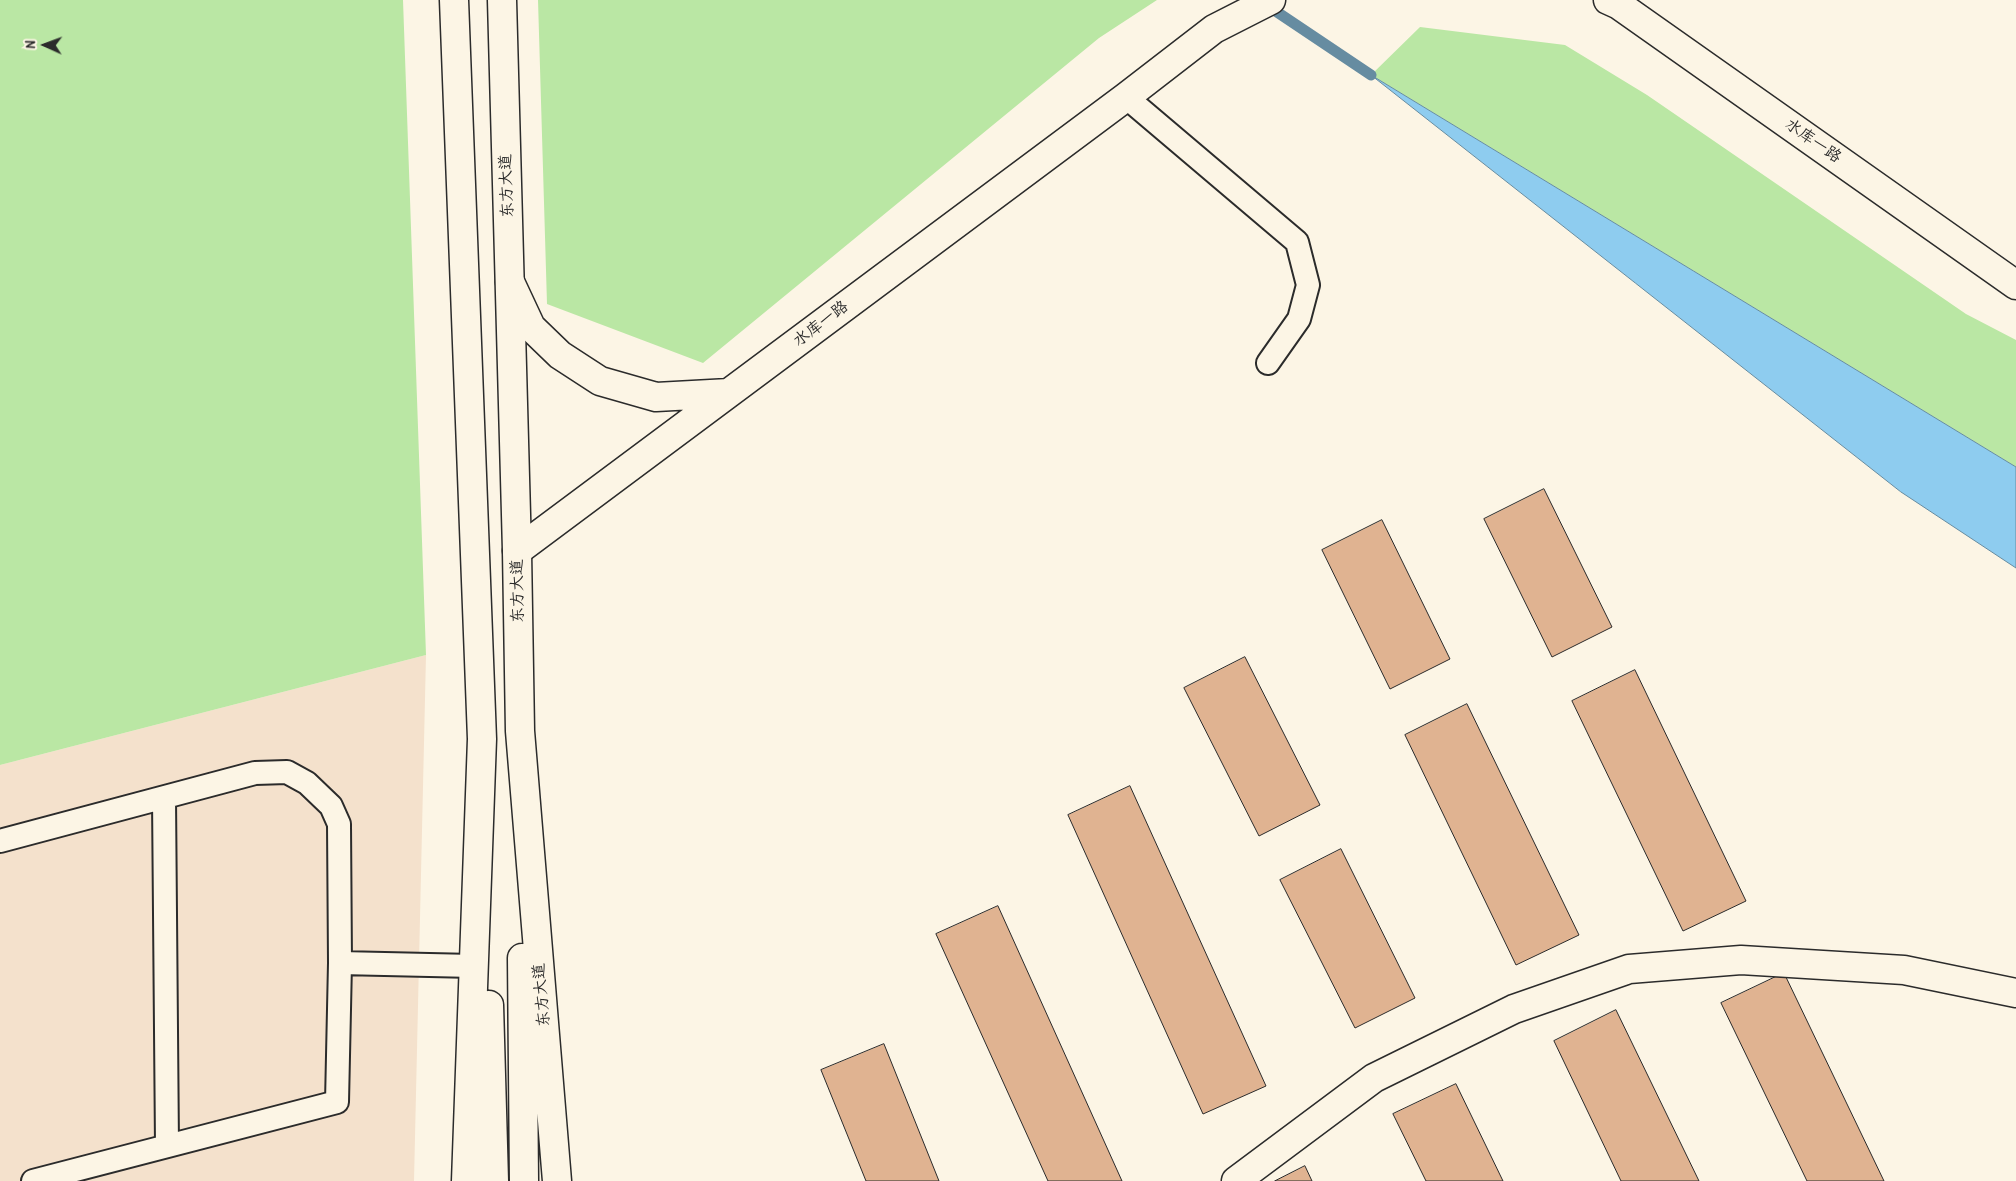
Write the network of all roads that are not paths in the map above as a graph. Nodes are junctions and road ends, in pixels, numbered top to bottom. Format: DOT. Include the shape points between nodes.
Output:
graph roads {
  1 [pos="454,0"];
  2 [pos="502,0"];
  3 [pos="1271,0"];
  4 [pos="1613,2"];
  5 [pos="1126,96"];
  6 [pos="510,282"];
  7 [pos="2016,285"];
  8 [pos="1268,363"];
  9 [pos="729,392"];
  10 [pos="517,551"];
  11 [pos="520,731"];
  12 [pos="482,739"];
  13 [pos="164,798"];
  14 [pos="0,841"];
  15 [pos="340,963"];
  16 [pos="474,966"];
  17 [pos="2016,993"];
  18 [pos="167,1146"];
  19 [pos="34,1181"];
  20 [pos="466,1181"];
  21 [pos="494,1181"];
  22 [pos="524,1181"];
  23 [pos="557,1181"];
  24 [pos="1236,1181"];
  1 -- 12 [label="main road"];
  2 -- 6 [label="main road, 东方大道"];
  3 -- 5 [label="main road, 水库一路" via="1214,29"];
  4 -- 7 [label="main road, 水库一路"];
  5 -- 8 [label="lane" via="1297,242 1308,285 1298,319"];
  5 -- 9 [label="main road, 水库一路"];
  6 -- 9 [label="main road" via="532,327 560,355 600,381 656,397"];
  6 -- 10 [label="main road, 东方大道"];
  9 -- 10 [label="main road, 水库一路"];
  10 -- 11 [label="main road, 东方大道"];
  11 -- 22 [label="main road"];
  11 -- 23 [label="main road, 东方大道"];
  12 -- 16 [label="main road"];
  12 -- 21 [label="main road"];
  13 -- 14 [label="lane"];
  13 -- 15 [label="lane" via="255,773 287,772 307,782 331,806 339,824"];
  13 -- 18 [label="lane"];
  15 -- 16 [label="lane"];
  15 -- 18 [label="lane" via="337,1102"];
  16 -- 20 [label="main road"];
  17 -- 24 [label="main road" via="1904,970 1741,960 1629,968 1514,1009 1374,1078"];
  18 -- 19 [label="lane"];
}
